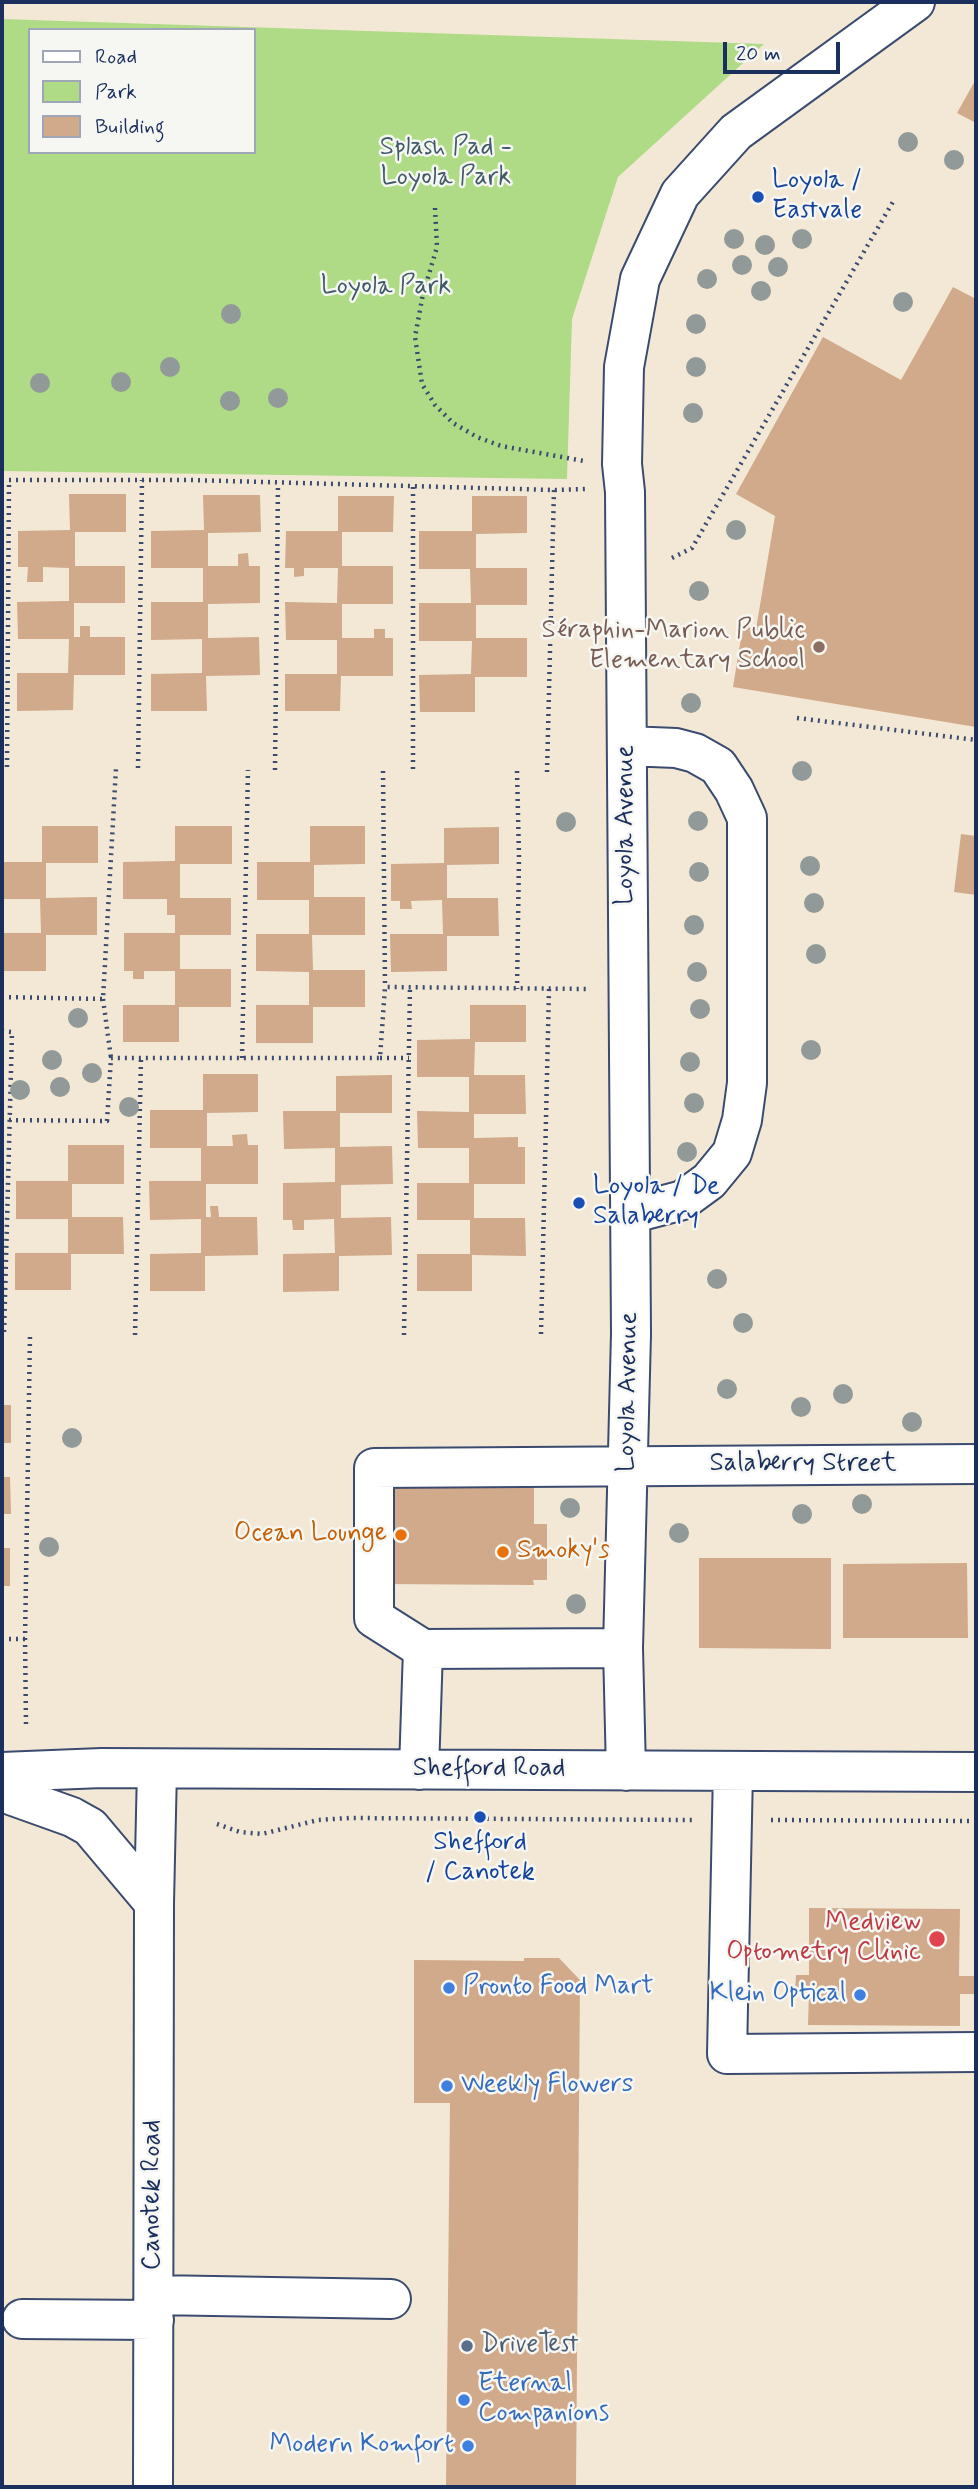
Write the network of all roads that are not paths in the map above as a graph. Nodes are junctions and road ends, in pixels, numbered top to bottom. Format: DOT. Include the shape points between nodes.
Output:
graph roads {
  1 [pos="915,2"];
  2 [pos="627,746"];
  3 [pos="630,1214"];
  4 [pos="976,1464"];
  5 [pos="629,1466"];
  6 [pos="623,1648"];
  7 [pos="423,1649"];
  8 [pos="157,1769"];
  9 [pos="419,1770"];
  10 [pos="626,1771"];
  11 [pos="733,1771"];
  12 [pos="2,1772"];
  13 [pos="976,1772"];
  14 [pos="2,1791"];
  15 [pos="154,1903"];
  16 [pos="976,2052"];
  17 [pos="391,2299"];
  18 [pos="154,2307"];
  19 [pos="22,2319"];
  20 [pos="153,2487"];
  1 -- 2 [label="street, Loyola Avenue" via="736,132 680,194 640,279 624,367"];
  2 -- 3 [label="street, Loyola Avenue"];
  2 -- 3 [label="street" via="676,748 718,765 747,818 747,1083 742,1120 732,1153 709,1181 683,1200"];
  3 -- 5 [label="street, Loyola Avenue"];
  4 -- 5 [label="street, Salaberry Street"];
  5 -- 6 [label="street, Loyola Avenue"];
  5 -- 7 [label="street, Salaberry Street" via="374,1468 374,1618"];
  6 -- 7 [label="street"];
  6 -- 10 [label="street, Loyola Avenue"];
  7 -- 9 [label="street"];
  8 -- 9 [label="street, Shefford Road"];
  8 -- 12 [label="street, Shefford Road"];
  8 -- 15 [label="street, Canotek Road"];
  9 -- 10 [label="street, Shefford Road"];
  10 -- 11 [label="street, Shefford Road"];
  11 -- 13 [label="street, Shefford Road"];
  11 -- 16 [label="street" via="727,2054"];
  14 -- 15 [label="street" via="90,1827"];
  15 -- 18 [label="street, Canotek Road"];
  17 -- 18 [label="street"];
  18 -- 19 [label="street"];
  18 -- 20 [label="street, Canotek Road"];
}
